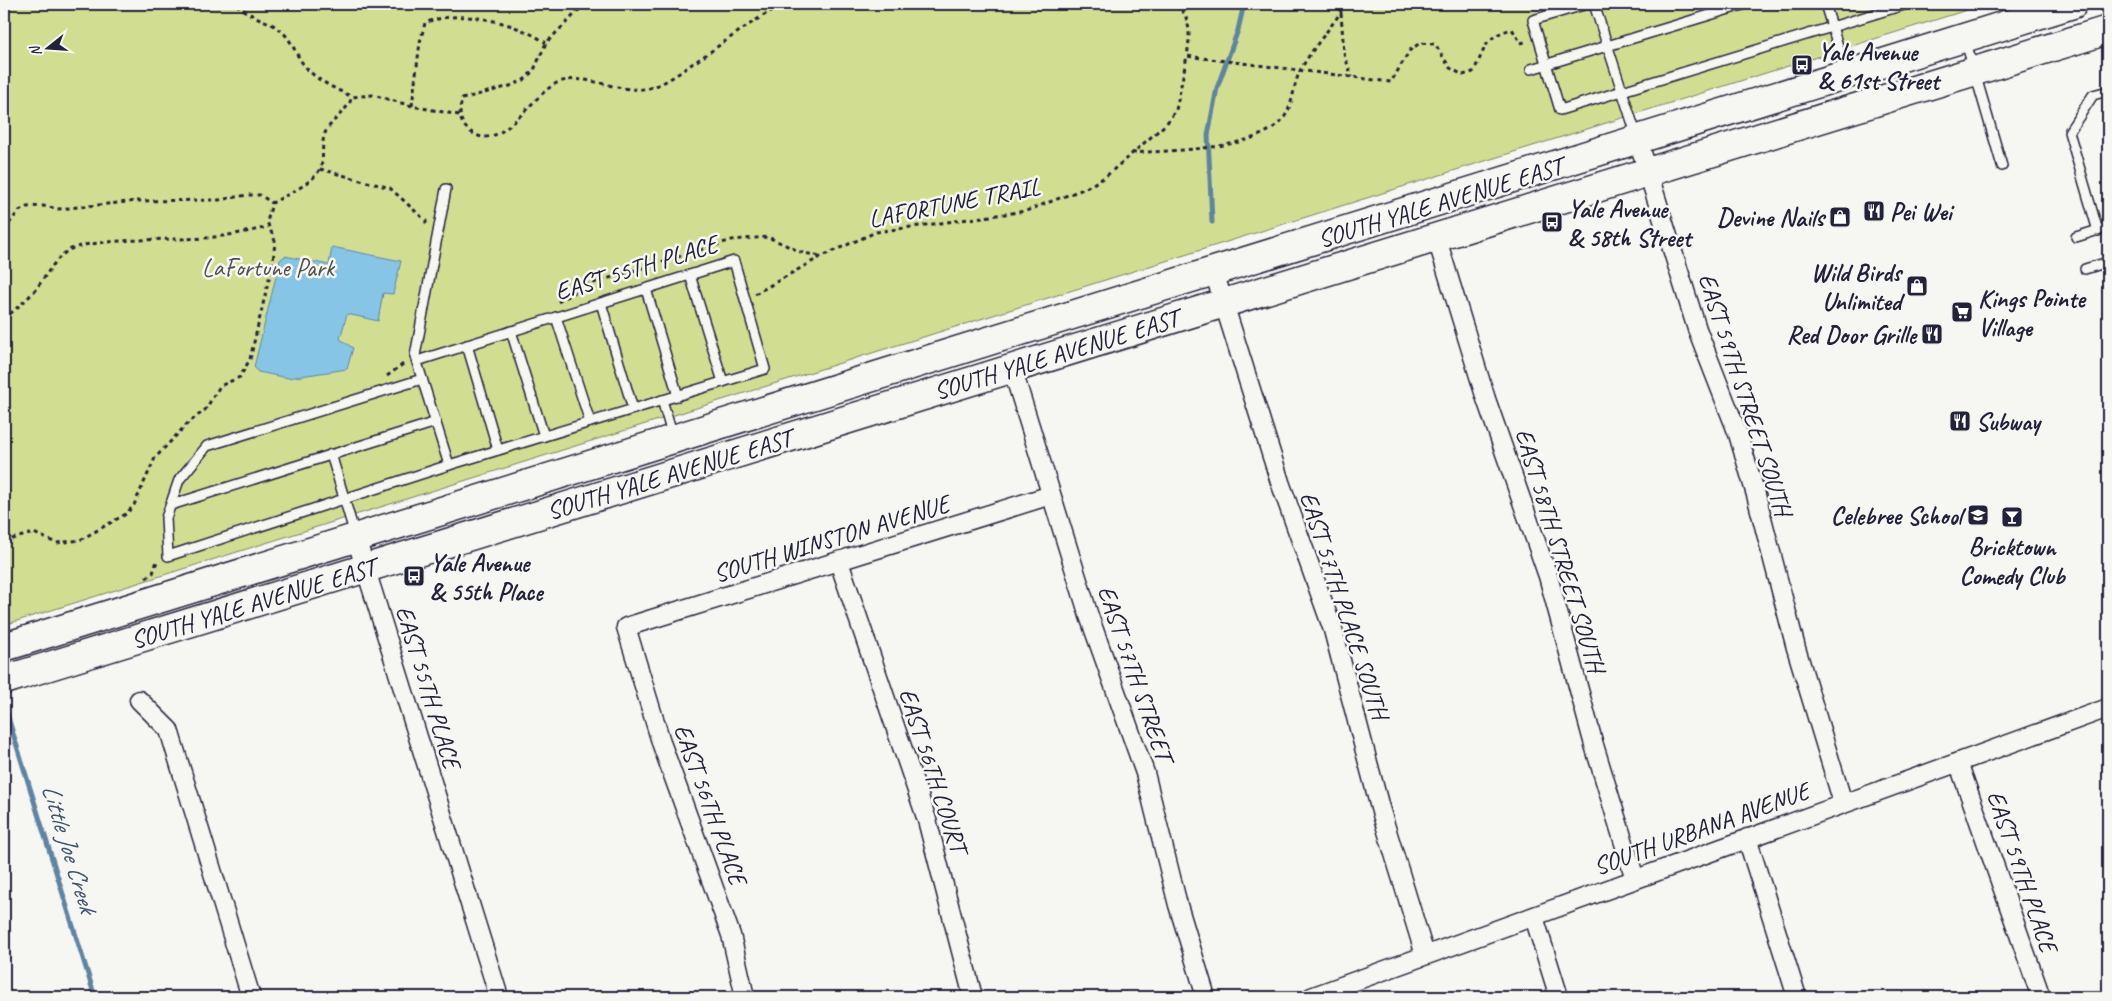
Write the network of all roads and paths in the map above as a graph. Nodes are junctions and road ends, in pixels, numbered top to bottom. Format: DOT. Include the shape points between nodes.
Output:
graph roads {
  1 [pos="238,4"];
  2 [pos="585,4"];
  3 [pos="784,4"];
  4 [pos="1176,4"];
  5 [pos="1339,4"];
  6 [pos="1587,4"];
  7 [pos="1594,4"];
  8 [pos="1746,4"];
  9 [pos="1825,4"];
  10 [pos="1907,4"];
  11 [pos="2073,4"];
  12 [pos="1886,7"];
  13 [pos="1341,12"];
  14 [pos="1832,27"];
  15 [pos="2108,30"];
  16 [pos="1965,38"];
  17 [pos="1538,39"];
  18 [pos="546,44"];
  19 [pos="1607,46"];
  20 [pos="1187,56"];
  21 [pos="1546,64"];
  22 [pos="1532,69"];
  23 [pos="1300,70"];
  24 [pos="1974,70"];
  25 [pos="1847,75"];
  26 [pos="1352,77"];
  27 [pos="1622,91"];
  28 [pos="2108,91"];
  29 [pos="352,97"];
  30 [pos="412,106"];
  31 [pos="459,115"];
  32 [pos="1638,140"];
  33 [pos="1132,153"];
  34 [pos="2002,166"];
  35 [pos="320,169"];
  36 [pos="1648,171"];
  37 [pos="446,189"];
  38 [pos="272,203"];
  39 [pos="268,227"];
  40 [pos="2108,228"];
  41 [pos="4,230"];
  42 [pos="2098,230"];
  43 [pos="1436,236"];
  44 [pos="2076,237"];
  45 [pos="433,259"];
  46 [pos="2108,262"];
  47 [pos="2086,269"];
  48 [pos="1214,272"];
  49 [pos="690,275"];
  50 [pos="646,289"];
  51 [pos="750,297"];
  52 [pos="1224,302"];
  53 [pos="601,303"];
  54 [pos="556,317"];
  55 [pos="4,318"];
  56 [pos="511,331"];
  57 [pos="467,346"];
  58 [pos="417,361"];
  59 [pos="1012,368"];
  60 [pos="422,379"];
  61 [pos="723,382"];
  62 [pos="678,396"];
  63 [pos="662,400"];
  64 [pos="633,409"];
  65 [pos="436,422"];
  66 [pos="590,422"];
  67 [pos="544,436"];
  68 [pos="673,440"];
  69 [pos="498,450"];
  70 [pos="331,454"];
  71 [pos="449,464"];
  72 [pos="1050,495"];
  73 [pos="344,498"];
  74 [pos="171,505"];
  75 [pos="356,538"];
  76 [pos="4,541"];
  77 [pos="839,562"];
  78 [pos="366,568"];
  79 [pos="626,627"];
  80 [pos="4,647"];
  81 [pos="4,680"];
  82 [pos="139,700"];
  83 [pos="2108,708"];
  84 [pos="1958,762"];
  85 [pos="1843,803"];
  86 [pos="1747,838"];
  87 [pos="1635,879"];
  88 [pos="1534,917"];
  89 [pos="1425,955"];
  90 [pos="1319,996"];
  91 [pos="251,997"];
  92 [pos="499,997"];
  93 [pos="746,997"];
  94 [pos="973,997"];
  95 [pos="1206,997"];
  96 [pos="1558,997"];
  97 [pos="1797,997"];
  98 [pos="2041,997"];
  1 -- 29 [label="path" via="282,31 312,74"];
  2 -- 18 [label="path"];
  3 -- 31 [label="path" via="665,82 650,88 633,90 575,79 558,83 544,92 506,130 493,137 474,135 465,128"];
  4 -- 20 [label="path, LAFORTUNE TRAIL" via="1184,11 1190,31"];
  5 -- 13 [label="path"];
  6 -- 17 [label="lane" via="1533,20"];
  7 -- 19 [label="lane, EAST 59TH STREET SOUTH"];
  8 -- 19 [label="lane"];
  9 -- 14 [label="lane"];
  10 -- 12 [label="lane"];
  11 -- 16 [label="main road, SOUTH YALE AVENUE EAST"];
  12 -- 14 [label="lane"];
  13 -- 23 [label="path"];
  13 -- 26 [label="path" via="1344,54"];
  14 -- 25 [label="lane"];
  14 -- 27 [label="lane"];
  15 -- 24 [label="main road, SOUTH YALE AVENUE EAST"];
  16 -- 24 [label="lane"];
  16 -- 25 [label="main road, SOUTH YALE AVENUE EAST"];
  17 -- 21 [label="lane"];
  17 -- 26 [label="path" via="1521,43 1512,29 1498,32 1487,42 1474,72 1463,75 1450,68 1435,44 1420,43 1410,50 1391,82"];
  18 -- 30 [label="path" via="532,33 495,22 436,18 425,24 420,42"];
  18 -- 31 [label="path" via="534,70 524,80 462,99"];
  19 -- 21 [label="lane"];
  19 -- 27 [label="lane, EAST 59TH STREET SOUTH"];
  20 -- 23 [label="path"];
  20 -- 33 [label="path, LAFORTUNE TRAIL" via="1176,110 1166,124"];
  21 -- 22 [label="lane"];
  21 -- 27 [label="lane" via="1560,110"];
  23 -- 26 [label="path"];
  23 -- 33 [label="path" via="1284,118 1268,132 1247,141"];
  24 -- 34 [label="lane"];
  24 -- 36 [label="main road, SOUTH YALE AVENUE EAST"];
  25 -- 32 [label="main road, SOUTH YALE AVENUE EAST"];
  27 -- 32 [label="lane, EAST 59TH STREET SOUTH"];
  28 -- 42 [label="lane" via="2093,95 2069,132"];
  29 -- 30 [label="path" via="373,95"];
  29 -- 35 [label="path" via="350,105 325,133"];
  30 -- 31 [label="path"];
  32 -- 36 [label="street, EAST 59TH STREET SOUTH"];
  32 -- 48 [label="main road, SOUTH YALE AVENUE EAST"];
  33 -- 51 [label="path, LAFORTUNE TRAIL" via="1105,177 1086,188 1026,211 876,232 822,256"];
  35 -- 38 [label="path" via="304,185"];
  35 -- 45 [label="path" via="390,188 426,221"];
  36 -- 43 [label="main road, SOUTH YALE AVENUE EAST"];
  36 -- 85 [label="street, EAST 59TH STREET SOUTH" via="1697,329 1738,434 1796,648"];
  37 -- 45 [label="lane"];
  38 -- 39 [label="path"];
  38 -- 41 [label="path" via="260,195 247,195 219,200 137,201 59,209 27,207"];
  39 -- 55 [label="path" via="206,238 112,243 69,250 47,271 35,290"];
  39 -- 76 [label="path" via="275,241 273,262 250,359 240,378 220,386 205,410 155,458 134,505 126,514 80,540 56,543 34,533"];
  40 -- 42 [label="lane"];
  42 -- 44 [label="lane"];
  43 -- 52 [label="main road, SOUTH YALE AVENUE EAST"];
  43 -- 87 [label="street, EAST 58TH STREET SOUTH" via="1486,399 1548,576"];
  45 -- 58 [label="lane" via="415,356"];
  46 -- 47 [label="lane"];
  48 -- 52 [label="street, EAST 57TH PLACE SOUTH"];
  48 -- 68 [label="main road, SOUTH YALE AVENUE EAST"];
  49 -- 50 [label="lane, EAST 55TH PLACE"];
  49 -- 61 [label="lane"];
  49 -- 61 [label="lane, EAST 55TH PLACE" via="734,261 765,370"];
  50 -- 53 [label="lane, EAST 55TH PLACE"];
  50 -- 62 [label="lane"];
  52 -- 59 [label="main road, SOUTH YALE AVENUE EAST"];
  52 -- 89 [label="street, EAST 57TH PLACE SOUTH" via="1280,482 1333,630 1380,808"];
  53 -- 54 [label="lane, EAST 55TH PLACE"];
  53 -- 64 [label="lane"];
  54 -- 56 [label="lane, EAST 55TH PLACE"];
  54 -- 66 [label="lane"];
  56 -- 57 [label="lane, EAST 55TH PLACE"];
  56 -- 67 [label="lane"];
  57 -- 58 [label="lane, EAST 55TH PLACE"];
  57 -- 69 [label="lane"];
  58 -- 60 [label="lane"];
  59 -- 72 [label="street, EAST 57TH STREET"];
  59 -- 78 [label="main road, SOUTH YALE AVENUE EAST"];
  60 -- 65 [label="lane"];
  60 -- 74 [label="lane" via="207,446 179,480"];
  61 -- 62 [label="lane, EAST 55TH PLACE"];
  62 -- 63 [label="lane, EAST 55TH PLACE"];
  63 -- 64 [label="lane, EAST 55TH PLACE"];
  63 -- 68 [label="lane"];
  64 -- 66 [label="lane, EAST 55TH PLACE"];
  65 -- 70 [label="lane"];
  65 -- 71 [label="lane"];
  66 -- 67 [label="lane, EAST 55TH PLACE"];
  67 -- 69 [label="lane, EAST 55TH PLACE"];
  68 -- 75 [label="main road, SOUTH YALE AVENUE EAST"];
  69 -- 71 [label="lane, EAST 55TH PLACE"];
  70 -- 73 [label="lane"];
  70 -- 74 [label="lane"];
  71 -- 73 [label="lane, EAST 55TH PLACE"];
  72 -- 77 [label="street, SOUTH WINSTON AVENUE"];
  72 -- 95 [label="street, EAST 57TH STREET" via="1145,773 1178,906"];
  73 -- 74 [label="lane" via="168,556 166,518"];
  73 -- 75 [label="lane, EAST 55TH PLACE"];
  75 -- 78 [label="street, EAST 55TH PLACE"];
  75 -- 80 [label="main road, SOUTH YALE AVENUE EAST"];
  77 -- 79 [label="street, SOUTH WINSTON AVENUE"];
  77 -- 94 [label="street, EAST 56TH COURT" via="927,820"];
  78 -- 81 [label="main road, SOUTH YALE AVENUE EAST"];
  78 -- 92 [label="street, EAST 55TH PLACE"];
  79 -- 93 [label="street, EAST 56TH PLACE" via="662,746 731,935"];
  82 -- 91 [label="street" via="168,730"];
  83 -- 84 [label="street, SOUTH URBANA AVENUE"];
  84 -- 85 [label="street, SOUTH URBANA AVENUE"];
  84 -- 98 [label="street, EAST 59TH PLACE"];
  85 -- 86 [label="street, SOUTH URBANA AVENUE"];
  86 -- 87 [label="street, SOUTH URBANA AVENUE"];
  86 -- 97 [label="street"];
  87 -- 88 [label="street, SOUTH URBANA AVENUE"];
  88 -- 89 [label="street, SOUTH URBANA AVENUE"];
  88 -- 96 [label="street"];
  89 -- 90 [label="street, SOUTH URBANA AVENUE"];
}
